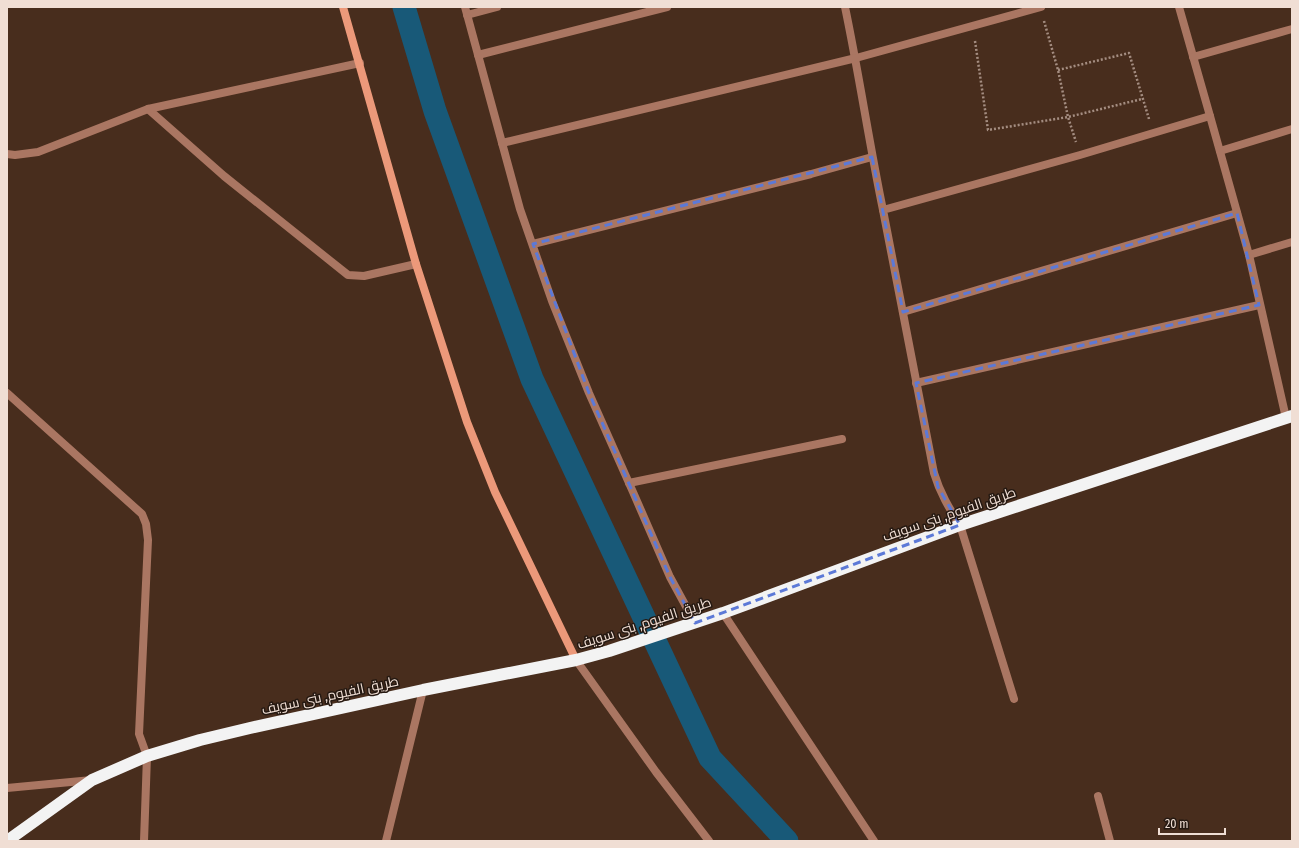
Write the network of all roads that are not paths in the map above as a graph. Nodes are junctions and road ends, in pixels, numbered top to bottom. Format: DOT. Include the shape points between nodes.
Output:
graph roads {
  1 [pos="343,7"];
  2 [pos="465,7"];
  3 [pos="497,7"];
  4 [pos="667,7"];
  5 [pos="845,7"];
  6 [pos="1041,7"];
  7 [pos="1179,7"];
  8 [pos="467,15"];
  9 [pos="1292,29"];
  10 [pos="478,55"];
  11 [pos="856,58"];
  12 [pos="1193,58"];
  13 [pos="360,63"];
  14 [pos="148,109"];
  15 [pos="1210,116"];
  16 [pos="1292,129"];
  17 [pos="502,143"];
  18 [pos="1220,151"];
  19 [pos="7,154"];
  20 [pos="872,157"];
  21 [pos="883,210"];
  22 [pos="1237,213"];
  23 [pos="1292,242"];
  24 [pos="533,244"];
  25 [pos="1249,256"];
  26 [pos="416,264"];
  27 [pos="1259,305"];
  28 [pos="903,312"];
  29 [pos="916,383"];
  30 [pos="7,393"];
  31 [pos="1289,417"];
  32 [pos="842,439"];
  33 [pos="629,483"];
  34 [pos="960,525"];
  35 [pos="723,613"];
  36 [pos="689,624"];
  37 [pos="576,660"];
  38 [pos="423,690"];
  39 [pos="1014,699"];
  40 [pos="147,756"];
  41 [pos="92,780"];
  42 [pos="7,788"];
  43 [pos="1098,796"];
  44 [pos="7,841"];
  45 [pos="144,841"];
  46 [pos="386,841"];
  47 [pos="709,841"];
  48 [pos="874,841"];
  49 [pos="1110,841"];
  1 -- 13 [label="street"];
  2 -- 8 [label="street"];
  3 -- 8 [label="street"];
  4 -- 10 [label="street"];
  5 -- 11 [label="street"];
  6 -- 11 [label="street"];
  7 -- 12 [label="street"];
  8 -- 10 [label="street"];
  9 -- 12 [label="street"];
  10 -- 17 [label="street"];
  11 -- 17 [label="street"];
  11 -- 20 [label="street"];
  12 -- 15 [label="street"];
  13 -- 14 [label="street"];
  13 -- 26 [label="street"];
  14 -- 19 [label="street" via="38,152"];
  14 -- 26 [label="street" via="224,176 348,275 364,276"];
  15 -- 18 [label="street"];
  15 -- 21 [label="street"];
  16 -- 18 [label="street"];
  17 -- 24 [label="street" via="520,209"];
  18 -- 22 [label="street"];
  20 -- 21 [label="street"];
  20 -- 24 [label="street"];
  21 -- 28 [label="street"];
  22 -- 25 [label="street"];
  22 -- 28 [label="street"];
  23 -- 25 [label="street"];
  24 -- 33 [label="street" via="589,393"];
  25 -- 27 [label="street"];
  26 -- 37 [label="street" via="481,458"];
  27 -- 29 [label="street"];
  27 -- 31 [label="street"];
  28 -- 29 [label="street"];
  29 -- 34 [label="street" via="938,487"];
  30 -- 40 [label="street" via="142,514 146,524 148,540 139,734"];
  31 -- 34 [label="highway, طريق الفيوم, بنى سويف"];
  32 -- 33 [label="street"];
  33 -- 36 [label="street"];
  34 -- 35 [label="highway, طريق الفيوم, بنى سويف"];
  34 -- 39 [label="street"];
  35 -- 36 [label="highway, طريق الفيوم, بنى سويف"];
  35 -- 48 [label="street"];
  36 -- 37 [label="highway, طريق الفيوم, بنى سويف"];
  37 -- 38 [label="highway, طريق الفيوم, بنى سويف"];
  37 -- 47 [label="street"];
  38 -- 40 [label="highway, طريق الفيوم, بنى سويف" via="243,729"];
  38 -- 46 [label="street"];
  40 -- 41 [label="highway, طريق الفيوم, بنى سويف"];
  40 -- 45 [label="street"];
  41 -- 42 [label="street"];
  41 -- 44 [label="highway, طريق الفيوم, بنى سويف"];
  43 -- 49 [label="street"];
}
